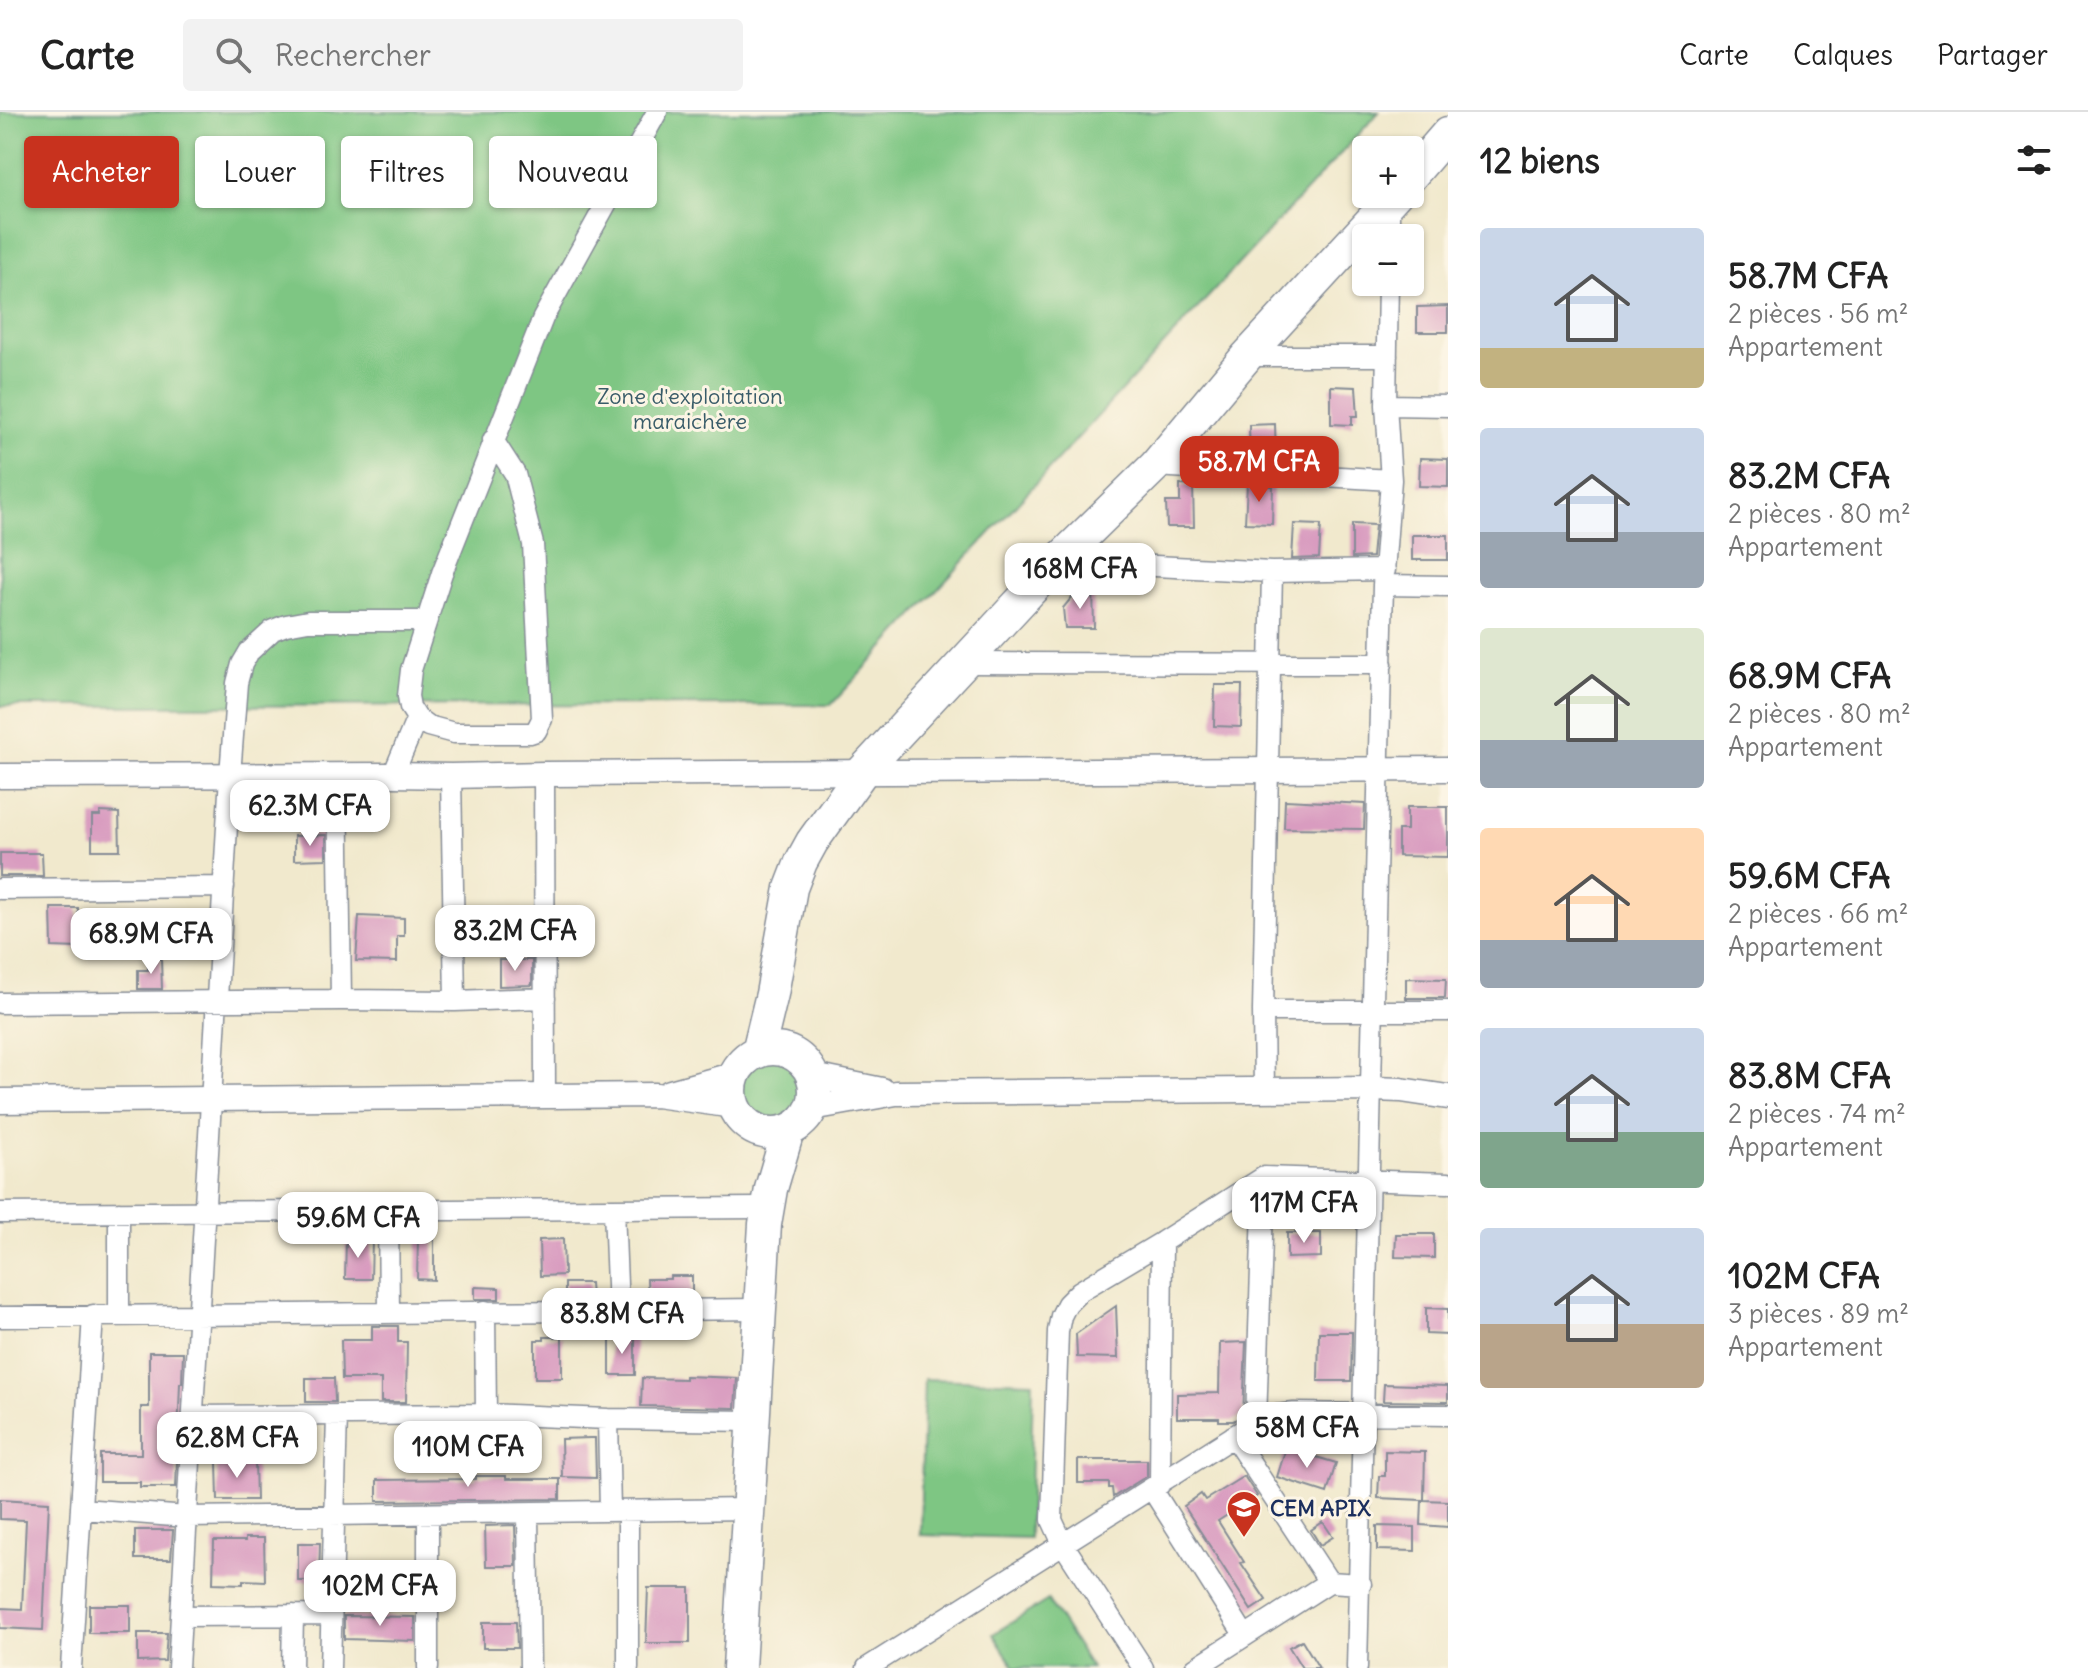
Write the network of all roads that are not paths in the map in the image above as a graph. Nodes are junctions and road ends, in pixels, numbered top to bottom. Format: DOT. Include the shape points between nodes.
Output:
graph roads {
  1 [pos="657,112"];
  2 [pos="1448,133"];
  3 [pos="1424,161"];
  4 [pos="1382,208"];
  5 [pos="1388,296"];
  6 [pos="1247,356"];
  7 [pos="1387,356"];
  8 [pos="1386,405"];
  9 [pos="1448,406"];
  10 [pos="493,440"];
  11 [pos="1155,466"];
  12 [pos="1391,480"];
  13 [pos="1058,561"];
  14 [pos="1272,572"];
  15 [pos="1384,577"];
  16 [pos="1448,586"];
  17 [pos="425,621"];
  18 [pos="964,663"];
  19 [pos="1270,664"];
  20 [pos="1382,664"];
  21 [pos="417,718"];
  22 [pos="1380,769"];
  23 [pos="1448,769"];
  24 [pos="1269,770"];
  25 [pos="862,772"];
  26 [pos="544,774"];
  27 [pos="230,775"];
  28 [pos="338,775"];
  29 [pos="393,775"];
  30 [pos="0,776"];
  31 [pos="451,776"];
  32 [pos="224,887"];
  33 [pos="0,889"];
  34 [pos="772,994"];
  35 [pos="545,998"];
  36 [pos="341,1000"];
  37 [pos="218,1001"];
  38 [pos="455,1001"];
  39 [pos="0,1003"];
  40 [pos="1263,1011"];
  41 [pos="1372,1011"];
  42 [pos="1448,1011"];
  43 [pos="758,1052"];
  44 [pos="790,1053"];
  45 [pos="735,1074"];
  46 [pos="813,1076"];
  47 [pos="1448,1079"];
  48 [pos="1373,1089"];
  49 [pos="1401,1090"];
  50 [pos="1264,1091"];
  51 [pos="896,1093"];
  52 [pos="545,1095"];
  53 [pos="656,1095"];
  54 [pos="1448,1097"];
  55 [pos="211,1099"];
  56 [pos="0,1101"];
  57 [pos="812,1108"];
  58 [pos="742,1116"];
  59 [pos="788,1131"];
  60 [pos="1264,1177"];
  61 [pos="1370,1180"];
  62 [pos="1448,1183"];
  63 [pos="614,1209"];
  64 [pos="388,1210"];
  65 [pos="205,1211"];
  66 [pos="119,1212"];
  67 [pos="0,1213"];
  68 [pos="762,1216"];
  69 [pos="1162,1242"];
  70 [pos="760,1309"];
  71 [pos="618,1310"];
  72 [pos="485,1311"];
  73 [pos="389,1312"];
  74 [pos="199,1314"];
  75 [pos="93,1315"];
  76 [pos="119,1315"];
  77 [pos="0,1317"];
  78 [pos="486,1414"];
  79 [pos="337,1415"];
  80 [pos="1365,1415"];
  81 [pos="1448,1415"];
  82 [pos="193,1416"];
  83 [pos="608,1419"];
  84 [pos="752,1421"];
  85 [pos="1256,1422"];
  86 [pos="1233,1436"];
  87 [pos="1156,1487"];
  88 [pos="82,1509"];
  89 [pos="748,1509"];
  90 [pos="619,1511"];
  91 [pos="528,1513"];
  92 [pos="428,1514"];
  93 [pos="334,1515"];
  94 [pos="187,1517"];
  95 [pos="1063,1544"];
  96 [pos="1329,1582"];
  97 [pos="1361,1584"];
  98 [pos="293,1615"];
  99 [pos="331,1615"];
  100 [pos="181,1616"];
  101 [pos="1245,1636"];
  102 [pos="71,1668"];
  103 [pos="178,1668"];
  104 [pos="292,1668"];
  105 [pos="330,1668"];
  106 [pos="428,1668"];
  107 [pos="530,1668"];
  108 [pos="628,1668"];
  109 [pos="739,1668"];
  110 [pos="867,1668"];
  111 [pos="1143,1668"];
  112 [pos="1195,1668"];
  113 [pos="1357,1668"];
  1 -- 10 [label="street" via="543,318"];
  2 -- 3 [label="main road"];
  4 -- 6 [label="main road"];
  5 -- 7 [label="street"];
  6 -- 7 [label="street"];
  6 -- 11 [label="main road"];
  7 -- 8 [label="street"];
  8 -- 9 [label="street"];
  8 -- 12 [label="street"];
  10 -- 17 [label="street"];
  10 -- 21 [label="street" via="515,474 533,544 542,719 530,733 454,733"];
  11 -- 12 [label="street"];
  11 -- 13 [label="main road"];
  12 -- 15 [label="street"];
  13 -- 14 [label="street"];
  13 -- 18 [label="main road"];
  14 -- 15 [label="street"];
  14 -- 19 [label="street"];
  15 -- 16 [label="street"];
  15 -- 20 [label="street"];
  17 -- 21 [label="street" via="408,684"];
  17 -- 27 [label="street" via="308,621 273,630 242,664"];
  18 -- 19 [label="street"];
  18 -- 25 [label="main road"];
  19 -- 20 [label="street"];
  19 -- 24 [label="street"];
  20 -- 22 [label="street"];
  21 -- 29 [label="street"];
  22 -- 23 [label="street"];
  22 -- 24 [label="street"];
  22 -- 41 [label="street"];
  24 -- 25 [label="street"];
  24 -- 40 [label="street"];
  25 -- 26 [label="street"];
  25 -- 34 [label="main road" via="801,862 785,910"];
  26 -- 31 [label="street"];
  26 -- 35 [label="street"];
  27 -- 28 [label="street"];
  27 -- 30 [label="street"];
  27 -- 32 [label="street"];
  28 -- 29 [label="street"];
  28 -- 36 [label="street"];
  29 -- 31 [label="street"];
  31 -- 38 [label="street"];
  32 -- 33 [label="street"];
  32 -- 37 [label="street"];
  34 -- 43 [label="main road"];
  34 -- 44 [label="main road"];
  35 -- 38 [label="street"];
  35 -- 52 [label="street"];
  36 -- 37 [label="street"];
  36 -- 38 [label="street"];
  37 -- 39 [label="street"];
  37 -- 55 [label="street"];
  40 -- 41 [label="street"];
  40 -- 50 [label="street"];
  41 -- 42 [label="street"];
  41 -- 48 [label="street"];
  43 -- 44 [label="main road"];
  43 -- 45 [label="main road"];
  44 -- 46 [label="main road"];
  45 -- 53 [label="street"];
  45 -- 58 [label="main road" via="731,1090"];
  46 -- 51 [label="street"];
  46 -- 57 [label="main road"];
  47 -- 49 [label="street"];
  48 -- 49 [label="street"];
  48 -- 50 [label="street"];
  48 -- 61 [label="street"];
  49 -- 54 [label="street"];
  50 -- 51 [label="street"];
  51 -- 57 [label="street"];
  52 -- 53 [label="street"];
  52 -- 55 [label="street"];
  53 -- 58 [label="street"];
  55 -- 56 [label="street"];
  55 -- 65 [label="street"];
  57 -- 59 [label="main road"];
  58 -- 59 [label="main road" via="763,1132"];
  58 -- 68 [label="main road" via="759,1168"];
  59 -- 68 [label="main road"];
  60 -- 61 [label="street"];
  60 -- 69 [label="street"];
  60 -- 85 [label="street"];
  61 -- 62 [label="street"];
  61 -- 80 [label="street"];
  63 -- 64 [label="street"];
  63 -- 68 [label="street"];
  63 -- 71 [label="street"];
  64 -- 65 [label="street"];
  64 -- 73 [label="street"];
  65 -- 66 [label="street"];
  65 -- 74 [label="street"];
  66 -- 67 [label="street"];
  66 -- 76 [label="street"];
  68 -- 70 [label="main road"];
  69 -- 87 [label="street"];
  69 -- 95 [label="street" via="1080,1291 1061,1316 1052,1520"];
  70 -- 71 [label="street"];
  70 -- 84 [label="main road"];
  71 -- 72 [label="street"];
  72 -- 73 [label="street"];
  72 -- 78 [label="street"];
  73 -- 74 [label="street"];
  74 -- 76 [label="street"];
  74 -- 82 [label="street"];
  75 -- 76 [label="street"];
  75 -- 77 [label="street"];
  75 -- 88 [label="street"];
  78 -- 79 [label="street"];
  78 -- 83 [label="street"];
  79 -- 82 [label="street"];
  79 -- 93 [label="street"];
  80 -- 81 [label="street"];
  80 -- 85 [label="street" via="1294,1413"];
  80 -- 97 [label="street"];
  82 -- 94 [label="street"];
  83 -- 84 [label="street"];
  83 -- 90 [label="street"];
  84 -- 89 [label="main road"];
  85 -- 86 [label="street"];
  86 -- 87 [label="street"];
  86 -- 96 [label="street"];
  87 -- 95 [label="street"];
  87 -- 101 [label="street"];
  88 -- 94 [label="street"];
  88 -- 102 [label="street"];
  89 -- 90 [label="street"];
  89 -- 109 [label="main road"];
  90 -- 91 [label="street"];
  90 -- 108 [label="street"];
  91 -- 92 [label="street"];
  91 -- 107 [label="street"];
  92 -- 93 [label="street"];
  92 -- 106 [label="street"];
  93 -- 94 [label="street"];
  93 -- 99 [label="street"];
  94 -- 100 [label="street"];
  95 -- 110 [label="street"];
  95 -- 111 [label="street"];
  96 -- 97 [label="street"];
  96 -- 101 [label="street"];
  97 -- 113 [label="street"];
  98 -- 99 [label="street"];
  98 -- 100 [label="street"];
  98 -- 104 [label="street"];
  99 -- 105 [label="street"];
  100 -- 103 [label="street"];
  101 -- 112 [label="street"];
}
